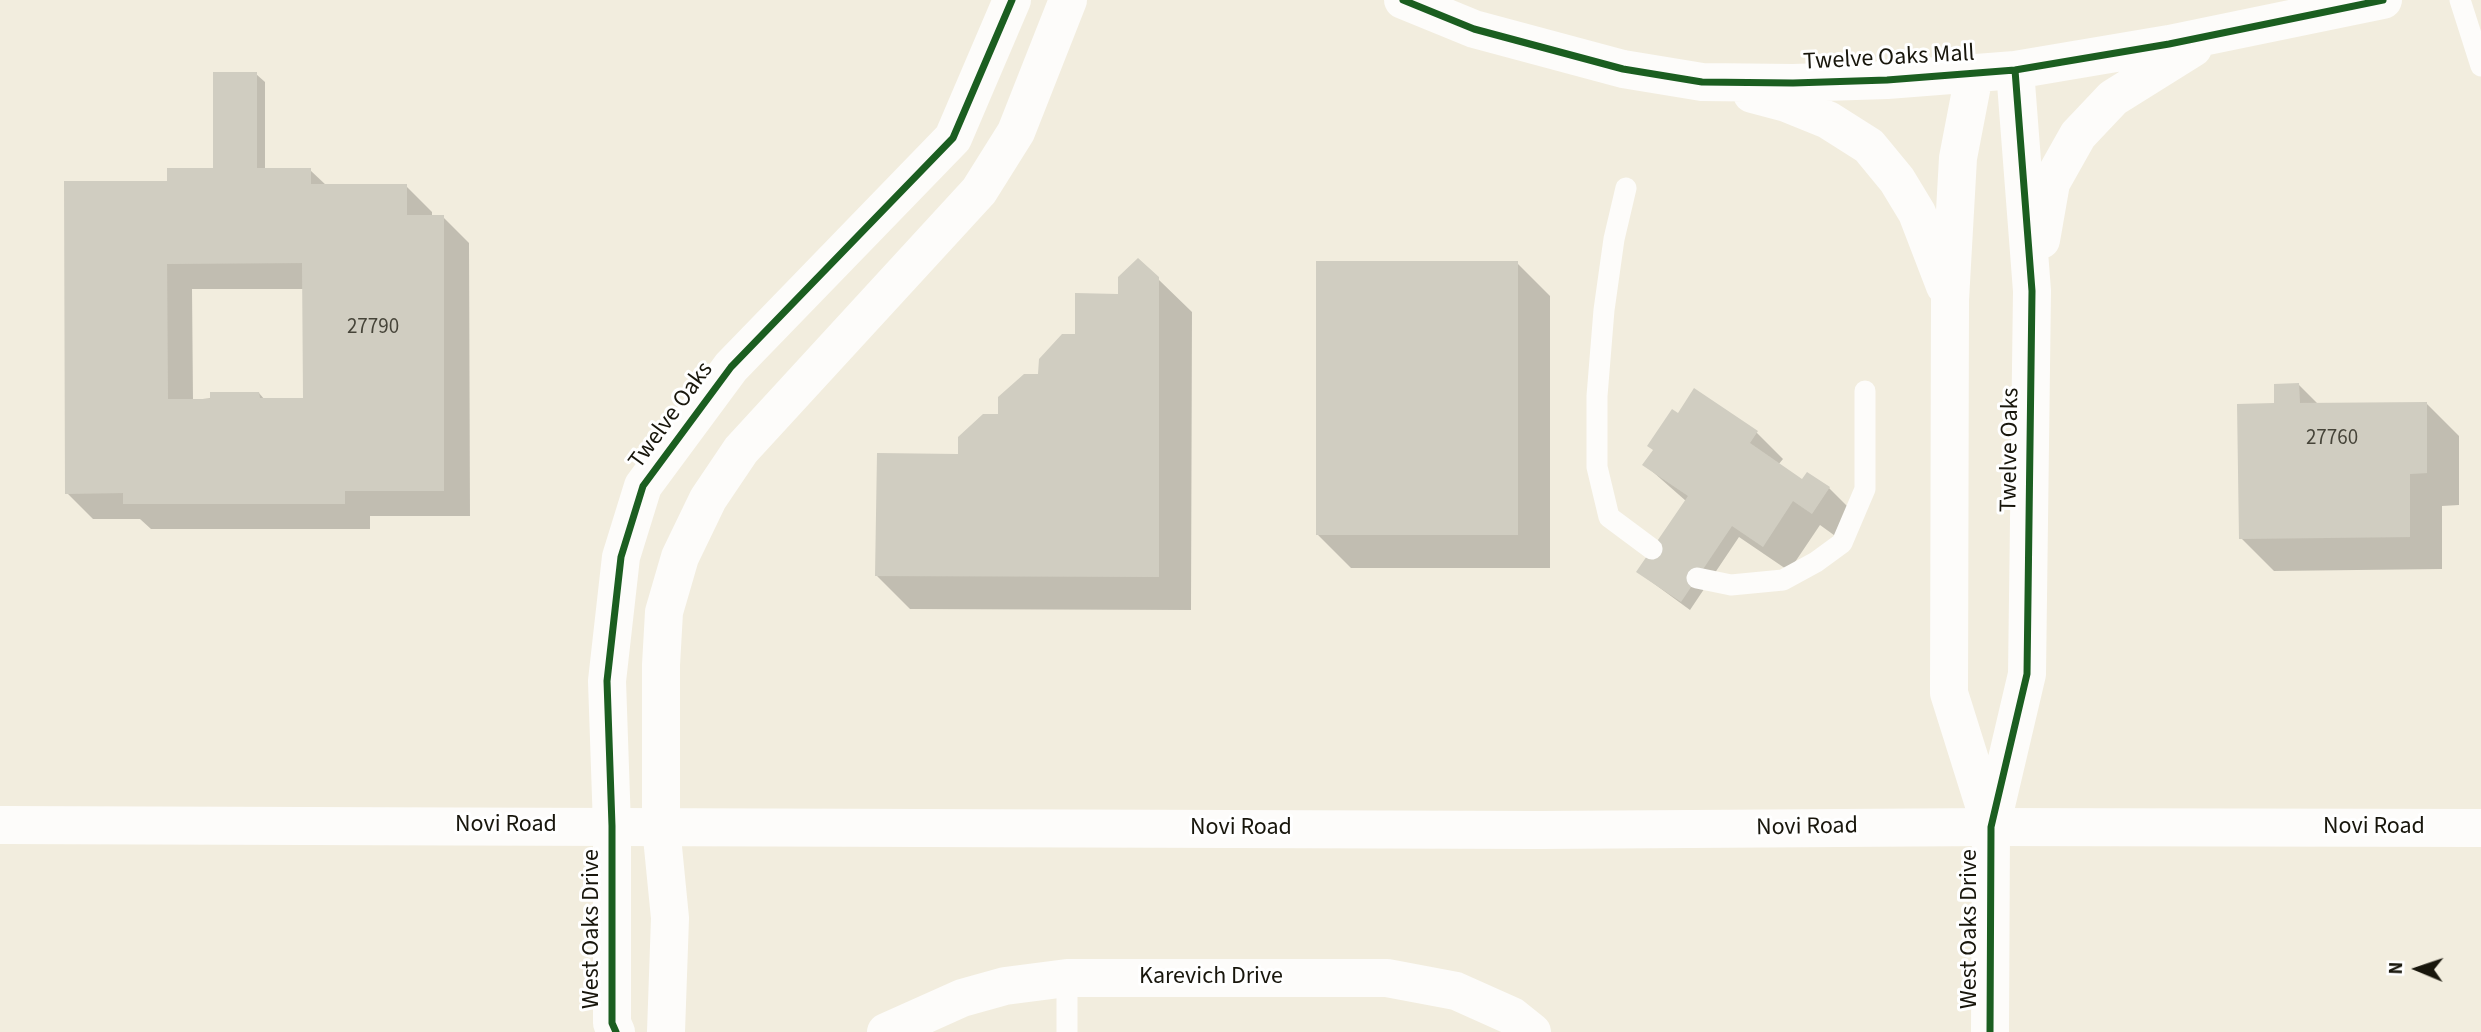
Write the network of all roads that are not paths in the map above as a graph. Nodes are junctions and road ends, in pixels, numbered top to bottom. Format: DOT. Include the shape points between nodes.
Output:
graph roads {
  1 [pos="1068,0"];
  2 [pos="1403,0"];
  3 [pos="2382,0"];
  4 [pos="2460,0"];
  5 [pos="1003,9"];
  6 [pos="2213,35"];
  7 [pos="2481,66"];
  8 [pos="2015,70"];
  9 [pos="1973,75"];
  10 [pos="1702,82"];
  11 [pos="1626,188"];
  12 [pos="2032,291"];
  13 [pos="1950,300"];
  14 [pos="1865,391"];
  15 [pos="1652,549"];
  16 [pos="1697,578"];
  17 [pos="0,825"];
  18 [pos="612,826"];
  19 [pos="661,827"];
  20 [pos="1991,827"];
  21 [pos="2481,828"];
  22 [pos="1067,978"];
  23 [pos="616,1032"];
  24 [pos="666,1032"];
  25 [pos="886,1032"];
  26 [pos="1067,1032"];
  27 [pos="1532,1032"];
  28 [pos="1990,1032"];
  1 -- 19 [label="street" via="1016,132 979,191 741,450 702,510 680,556 664,612"];
  2 -- 10 [label="street, Twelve Oaks Mall" via="1474,29 1623,69"];
  3 -- 6 [label="street, Twelve Oaks Mall"];
  4 -- 7 [label="lane"];
  5 -- 18 [label="street, Twelve Oaks" via="953,138 732,367 643,486 621,557 607,681"];
  6 -- 8 [label="street, Twelve Oaks Mall"];
  6 -- 12 [label="street" via="2113,98 2078,135 2051,183"];
  8 -- 9 [label="street, Twelve Oaks Mall"];
  8 -- 12 [label="street, Twelve Oaks"];
  9 -- 10 [label="street, Twelve Oaks Mall"];
  9 -- 13 [label="street" via="1958,158"];
  10 -- 13 [label="street" via="1786,103 1828,120 1869,146 1917,213"];
  11 -- 15 [label="lane" via="1604,310 1597,467 1609,517"];
  12 -- 20 [label="street, Twelve Oaks" via="2027,674"];
  13 -- 20 [label="street" via="1949,693"];
  14 -- 16 [label="lane" via="1865,489 1842,542 1783,580 1731,585"];
  17 -- 18 [label="street, Novi Road"];
  18 -- 19 [label="street, Novi Road"];
  18 -- 23 [label="street, West Oaks Drive" via="612,1023"];
  19 -- 20 [label="street, Novi Road"];
  19 -- 24 [label="street" via="670,918"];
  20 -- 21 [label="street, Novi Road"];
  20 -- 28 [label="street, West Oaks Drive"];
  22 -- 25 [label="street, Karevich Drive" via="1005,986 962,998"];
  22 -- 26 [label="lane"];
  22 -- 27 [label="street, Karevich Drive" via="1387,978 1456,990 1512,1016"];
}
